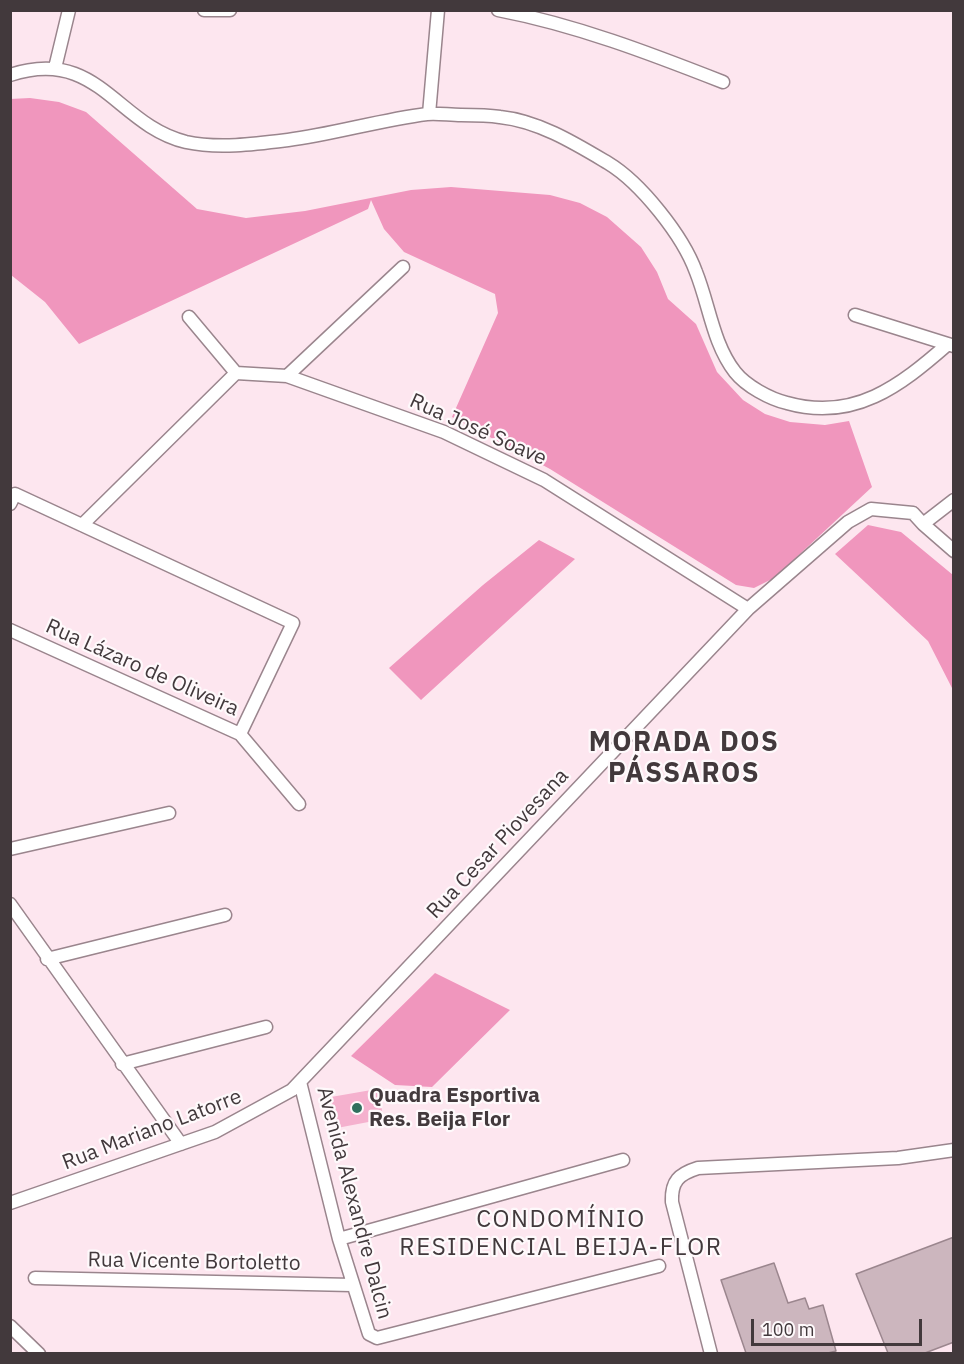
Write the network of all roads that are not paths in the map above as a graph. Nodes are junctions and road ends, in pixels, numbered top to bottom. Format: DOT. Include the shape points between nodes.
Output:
graph roads {
  1 [pos="69,10"];
  2 [pos="204,10"];
  3 [pos="230,10"];
  4 [pos="438,10"];
  5 [pos="498,10"];
  6 [pos="55,68"];
  7 [pos="10,75"];
  8 [pos="723,81"];
  9 [pos="429,114"];
  10 [pos="404,267"];
  11 [pos="855,315"];
  12 [pos="189,317"];
  13 [pos="951,345"];
  14 [pos="236,373"];
  15 [pos="287,376"];
  16 [pos="954,500"];
  17 [pos="10,504"];
  18 [pos="923,524"];
  19 [pos="82,525"];
  20 [pos="954,551"];
  21 [pos="748,609"];
  22 [pos="10,630"];
  23 [pos="240,734"];
  24 [pos="299,804"];
  25 [pos="169,813"];
  26 [pos="10,849"];
  27 [pos="10,904"];
  28 [pos="225,915"];
  29 [pos="47,959"];
  30 [pos="266,1027"];
  31 [pos="122,1064"];
  32 [pos="300,1082"];
  33 [pos="181,1144"];
  34 [pos="954,1150"];
  35 [pos="623,1160"];
  36 [pos="10,1203"];
  37 [pos="339,1239"];
  38 [pos="659,1266"];
  39 [pos="35,1278"];
  40 [pos="352,1285"];
  41 [pos="10,1326"];
  42 [pos="39,1353"];
  43 [pos="711,1353"];
  1 -- 6 [label="street"];
  2 -- 3 [label="street"];
  4 -- 9 [label="street"];
  5 -- 8 [label="street" via="596,35"];
  6 -- 7 [label="street"];
  6 -- 9 [label="street" via="93,82 139,118 187,142 255,144"];
  9 -- 13 [label="street" via="502,117 560,135 613,166 663,214 696,269 719,342 735,372 772,399 810,410 844,408 888,391"];
  10 -- 15 [label="street"];
  11 -- 13 [label="street"];
  12 -- 14 [label="street"];
  14 -- 15 [label="street, Rua José Soave"];
  14 -- 19 [label="street"];
  15 -- 21 [label="street, Rua José Soave" via="444,432 544,480"];
  16 -- 18 [label="street"];
  17 -- 19 [label="street" via="15,494"];
  18 -- 20 [label="street"];
  18 -- 21 [label="street, Rua Cesar Piovesana" via="913,513 871,509 848,522"];
  19 -- 23 [label="street" via="293,622"];
  21 -- 32 [label="street, Rua Cesar Piovesana"];
  22 -- 23 [label="street, Rua Lázaro de Oliveira"];
  23 -- 24 [label="street, Rua Lázaro de Oliveira"];
  25 -- 26 [label="street"];
  27 -- 29 [label="street"];
  28 -- 29 [label="street"];
  29 -- 31 [label="street"];
  30 -- 31 [label="street"];
  31 -- 33 [label="street"];
  32 -- 33 [label="street, Rua Mariano Latorre" via="257,1111"];
  32 -- 37 [label="street, Avenida Alexandre Dalcin"];
  33 -- 36 [label="street, Rua Mariano Latorre"];
  34 -- 43 [label="street" via="898,1158 698,1168 676,1179 671,1187 672,1202"];
  35 -- 37 [label="street"];
  37 -- 40 [label="street, Avenida Alexandre Dalcin"];
  38 -- 40 [label="street, Avenida Alexandre Dalcin" via="377,1338 369,1334"];
  39 -- 40 [label="street, Rua Vicente Bortoletto"];
  41 -- 42 [label="street"];
}
